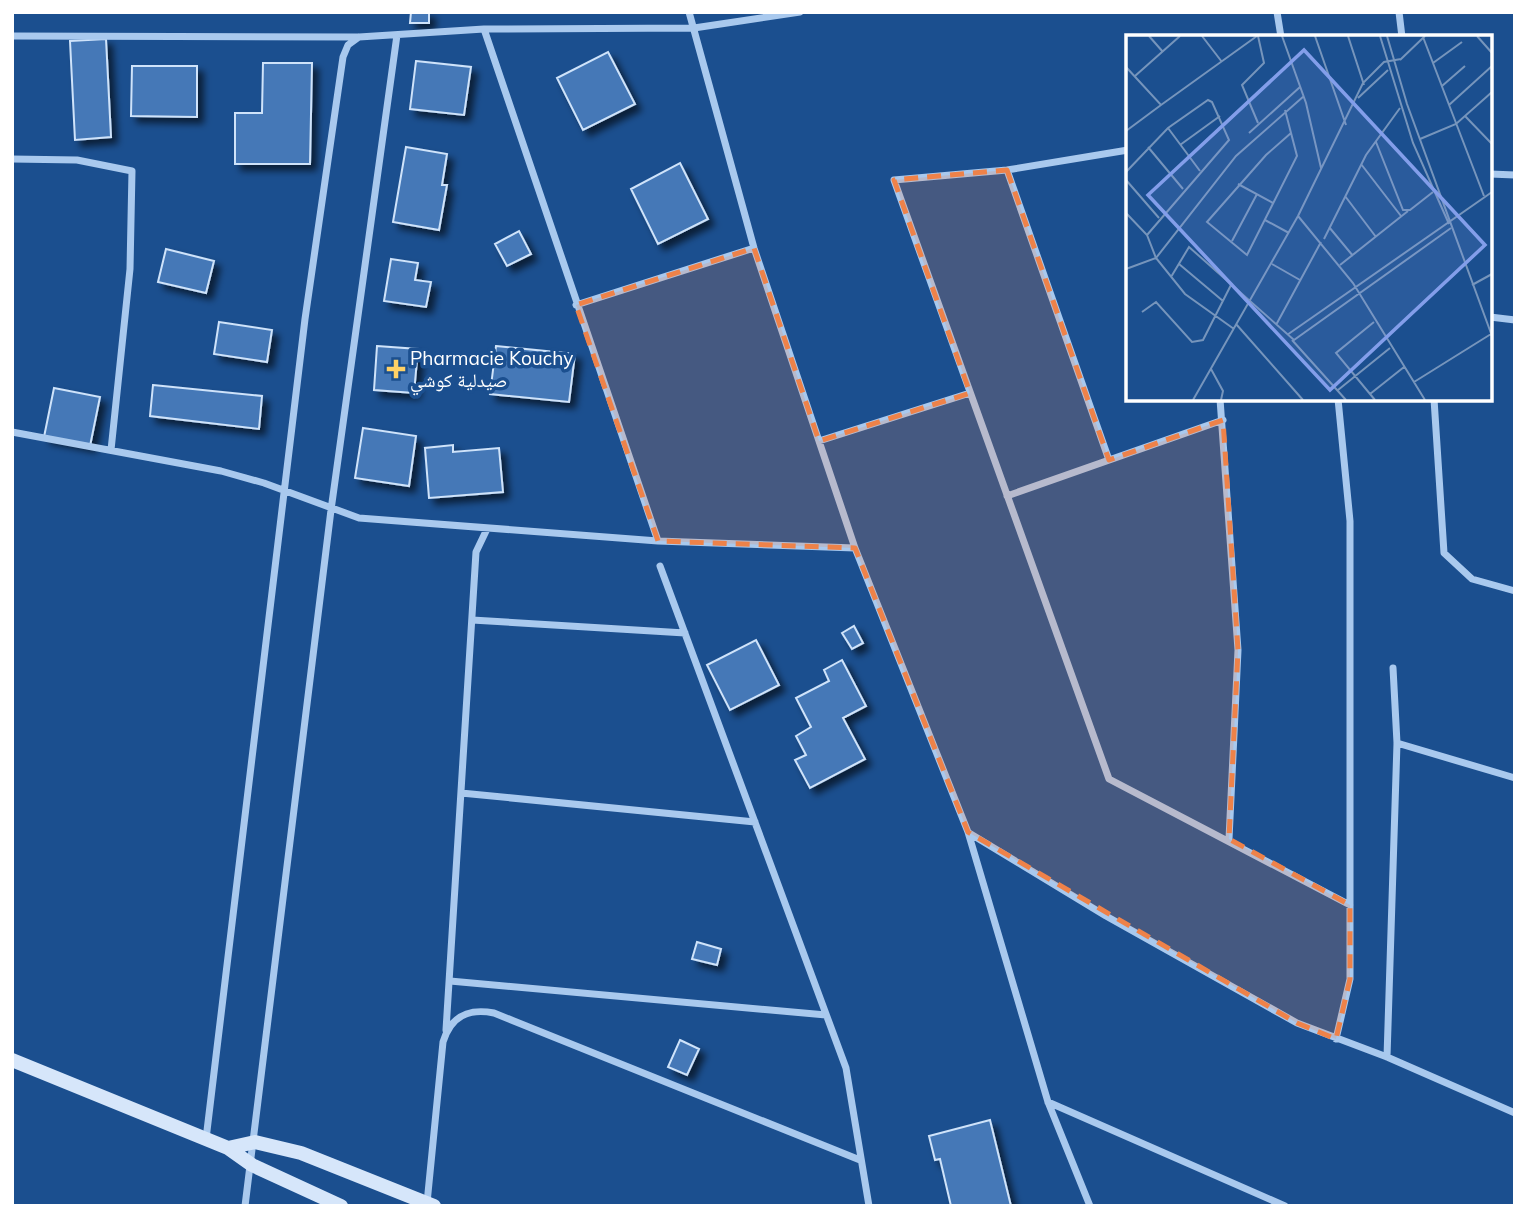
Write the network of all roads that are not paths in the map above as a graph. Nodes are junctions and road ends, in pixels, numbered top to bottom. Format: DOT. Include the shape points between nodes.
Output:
graph roads {
  1 [pos="689,12"];
  2 [pos="800,12"];
  3 [pos="1277,12"];
  4 [pos="1399,12"];
  5 [pos="694,28"];
  6 [pos="484,29"];
  7 [pos="397,35"];
  8 [pos="1281,35"];
  9 [pos="1402,35"];
  10 [pos="12,36"];
  11 [pos="359,37"];
  12 [pos="1126,150"];
  13 [pos="12,159"];
  14 [pos="1007,170"];
  15 [pos="1492,174"];
  16 [pos="1515,175"];
  17 [pos="754,248"];
  18 [pos="576,305"];
  19 [pos="1492,317"];
  20 [pos="1515,320"];
  21 [pos="970,393"];
  22 [pos="1220,401"];
  23 [pos="1338,401"];
  24 [pos="1434,401"];
  25 [pos="1223,419"];
  26 [pos="12,432"];
  27 [pos="819,441"];
  28 [pos="111,450"];
  29 [pos="1109,460"];
  30 [pos="285,491"];
  31 [pos="1007,496"];
  32 [pos="331,510"];
  33 [pos="487,529"];
  34 [pos="658,541"];
  35 [pos="855,548"];
  36 [pos="660,566"];
  37 [pos="1515,591"];
  38 [pos="472,620"];
  39 [pos="685,633"];
  40 [pos="1393,667"];
  41 [pos="1397,743"];
  42 [pos="1515,778"];
  43 [pos="461,793"];
  44 [pos="755,821"];
  45 [pos="968,832"];
  46 [pos="1229,839"];
  47 [pos="1350,905"];
  48 [pos="450,981"];
  49 [pos="826,1015"];
  50 [pos="446,1031"];
  51 [pos="1336,1039"];
  52 [pos="1387,1057"];
  53 [pos="12,1060"];
  54 [pos="1048,1102"];
  55 [pos="1515,1113"];
  56 [pos="206,1140"];
  57 [pos="255,1142"];
  58 [pos="228,1148"];
  59 [pos="860,1160"];
  60 [pos="252,1165"];
  61 [pos="431,1204"];
  62 [pos="245,1206"];
  63 [pos="341,1206"];
  64 [pos="869,1206"];
  65 [pos="1090,1206"];
  66 [pos="1285,1206"];
  1 -- 5 [label="street"];
  2 -- 5 [label="street"];
  3 -- 8 [label="street"];
  4 -- 9 [label="street"];
  5 -- 6 [label="street"];
  5 -- 17 [label="street"];
  6 -- 7 [label="street"];
  6 -- 18 [label="street"];
  7 -- 11 [label="street"];
  7 -- 32 [label="street"];
  10 -- 11 [label="street"];
  11 -- 30 [label="street" via="348,45 343,57"];
  12 -- 14 [label="street"];
  13 -- 28 [label="street" via="77,160 132,171 131,269"];
  14 -- 21 [label="street" via="894,180"];
  14 -- 29 [label="street"];
  15 -- 16 [label="street"];
  17 -- 18 [label="street"];
  17 -- 27 [label="street"];
  18 -- 34 [label="street"];
  19 -- 20 [label="street"];
  21 -- 27 [label="street"];
  21 -- 31 [label="street"];
  22 -- 25 [label="street"];
  23 -- 47 [label="street" via="1350,521"];
  24 -- 37 [label="street" via="1444,553 1472,579"];
  25 -- 29 [label="street"];
  25 -- 46 [label="street" via="1238,650"];
  26 -- 28 [label="street"];
  27 -- 35 [label="street"];
  28 -- 30 [label="street" via="221,471"];
  29 -- 31 [label="street"];
  30 -- 32 [label="street"];
  30 -- 56 [label="street"];
  31 -- 46 [label="street" via="1109,779"];
  32 -- 33 [label="street" via="359,518"];
  32 -- 57 [label="street"];
  33 -- 34 [label="street"];
  33 -- 38 [label="street" via="476,552"];
  34 -- 35 [label="street"];
  35 -- 45 [label="street"];
  36 -- 39 [label="street"];
  38 -- 39 [label="street"];
  38 -- 43 [label="street"];
  39 -- 44 [label="street"];
  40 -- 41 [label="street"];
  41 -- 42 [label="street"];
  41 -- 52 [label="street"];
  43 -- 44 [label="street"];
  43 -- 48 [label="street"];
  44 -- 49 [label="street"];
  45 -- 51 [label="street" via="1242,993"];
  45 -- 54 [label="street"];
  46 -- 47 [label="street"];
  47 -- 51 [label="street" via="1350,979"];
  48 -- 49 [label="street"];
  48 -- 50 [label="street"];
  49 -- 59 [label="street" via="846,1068"];
  50 -- 59 [label="street" via="461,1015 494,1013"];
  50 -- 61 [label="street"];
  51 -- 52 [label="street"];
  52 -- 55 [label="street"];
  53 -- 56 [label="street"];
  54 -- 65 [label="street"];
  54 -- 66 [label="street"];
  56 -- 58 [label="street"];
  57 -- 58 [label="street"];
  57 -- 60 [label="street"];
  57 -- 61 [label="street" via="301,1153"];
  58 -- 60 [label="street"];
  59 -- 64 [label="street"];
  60 -- 62 [label="street"];
  60 -- 63 [label="street"];
}
